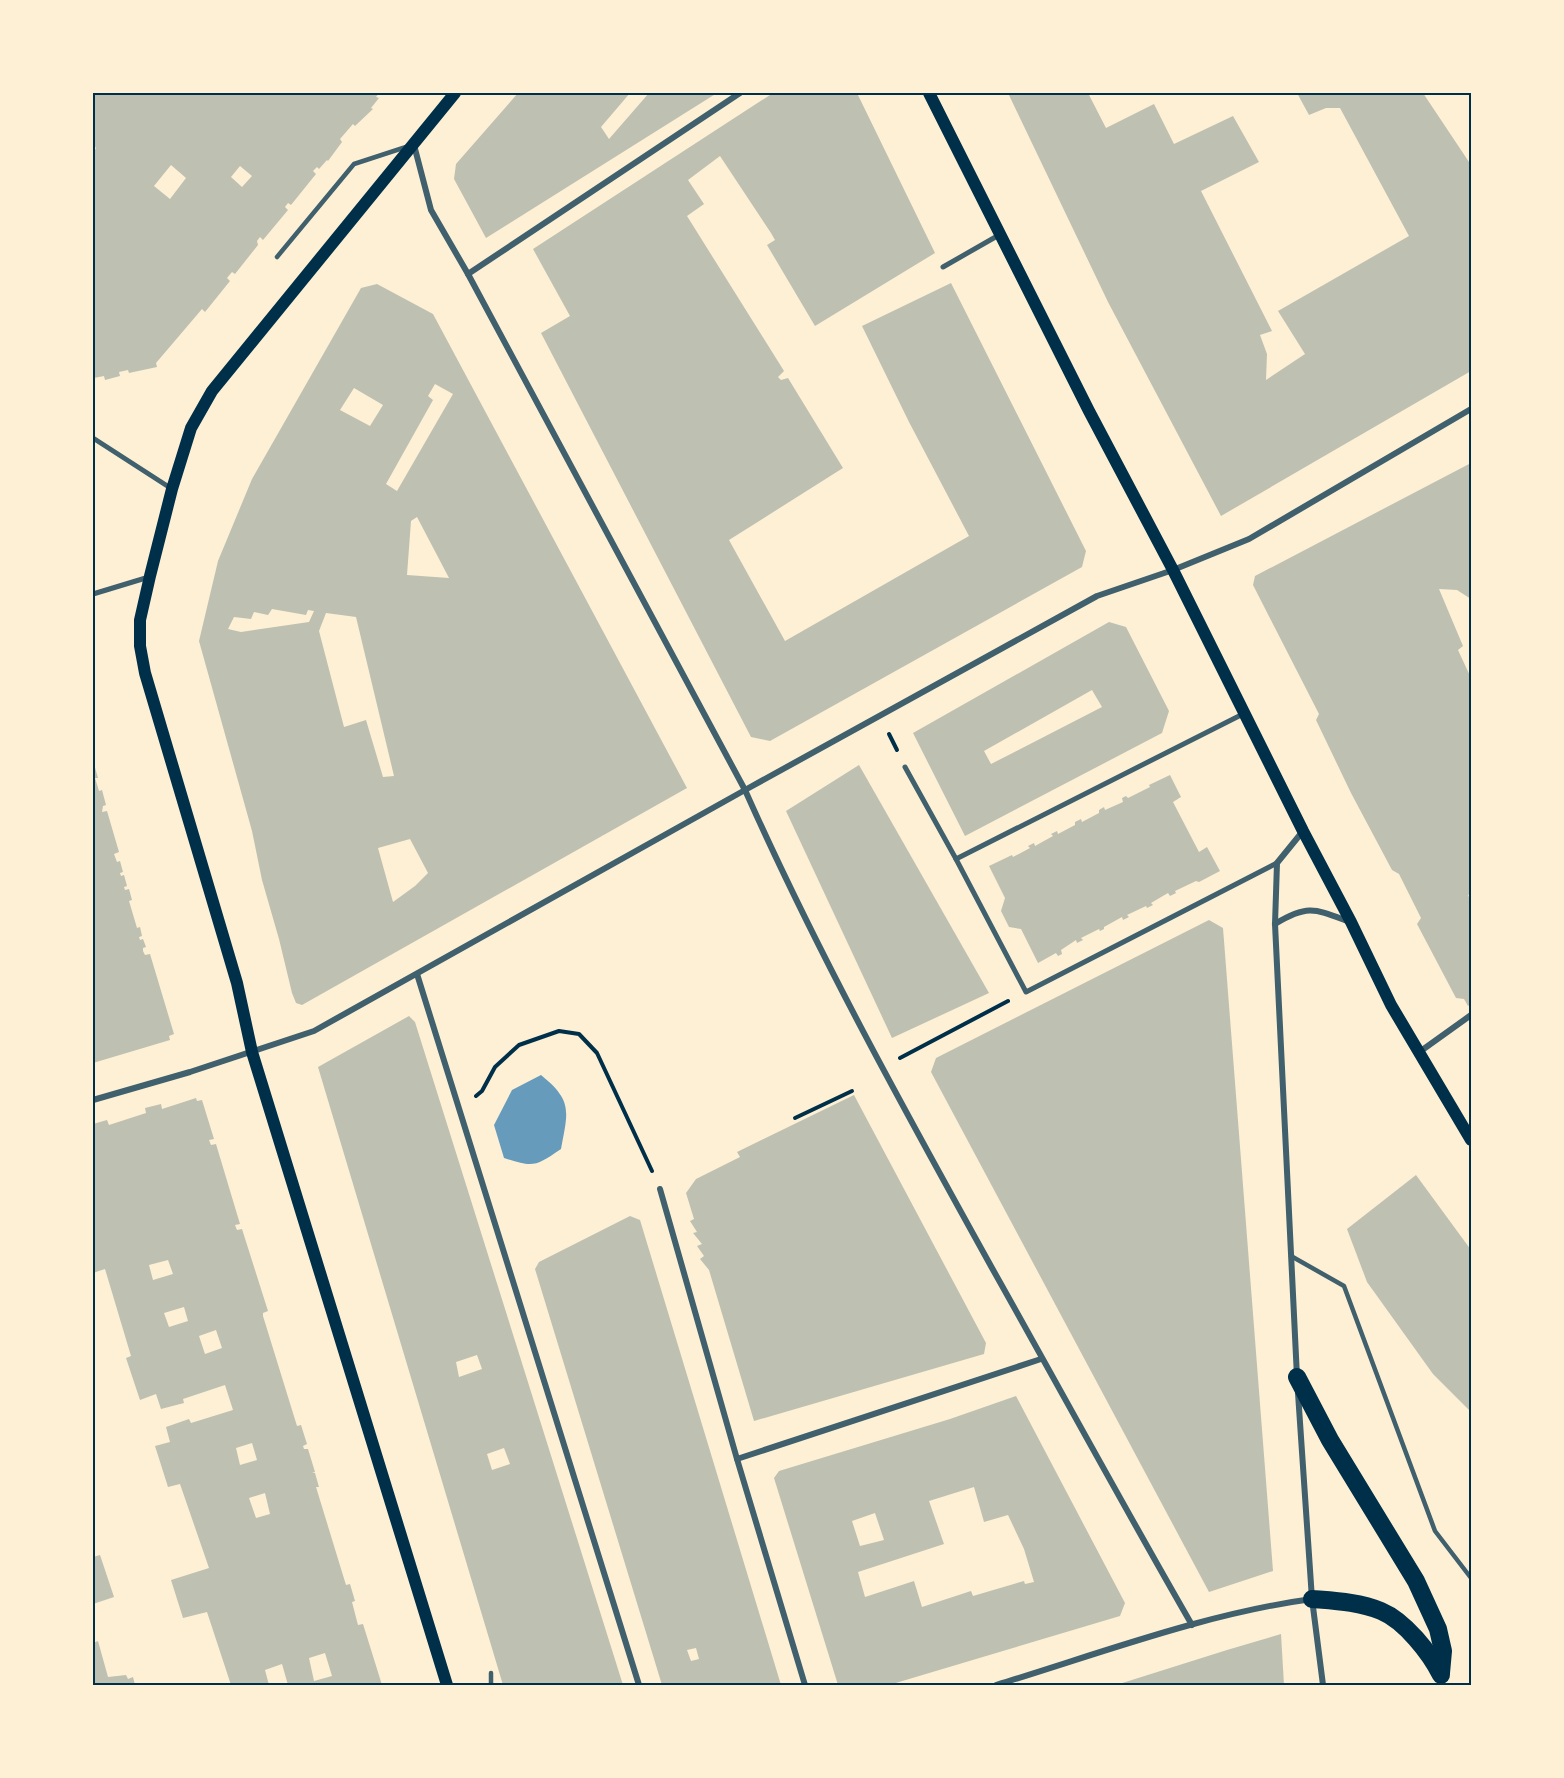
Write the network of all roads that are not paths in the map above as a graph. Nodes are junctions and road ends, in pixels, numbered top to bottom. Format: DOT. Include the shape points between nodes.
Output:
graph roads {
  1 [pos="455,93"];
  2 [pos="740,93"];
  3 [pos="929,93"];
  4 [pos="414,144"];
  5 [pos="1000,235"];
  6 [pos="277,257"];
  7 [pos="943,267"];
  8 [pos="468,274"];
  9 [pos="1471,409"];
  10 [pos="93,438"];
  11 [pos="172,489"];
  12 [pos="1173,570"];
  13 [pos="150,576"];
  14 [pos="93,594"];
  15 [pos="1244,714"];
  16 [pos="905,767"];
  17 [pos="745,790"];
  18 [pos="1303,831"];
  19 [pos="956,859"];
  20 [pos="1277,863"];
  21 [pos="1351,922"];
  22 [pos="1275,924"];
  23 [pos="417,974"];
  24 [pos="1471,1015"];
  25 [pos="252,1052"];
  26 [pos="1418,1053"];
  27 [pos="93,1100"];
  28 [pos="1471,1140"];
  29 [pos="660,1189"];
  30 [pos="1291,1256"];
  31 [pos="1041,1359"];
  32 [pos="1297,1377"];
  33 [pos="736,1459"];
  34 [pos="1471,1578"];
  35 [pos="1312,1599"];
  36 [pos="1192,1625"];
  37 [pos="491,1673"];
  38 [pos="1443,1679"];
  39 [pos="447,1685"];
  40 [pos="491,1685"];
  41 [pos="639,1685"];
  42 [pos="805,1685"];
  43 [pos="996,1685"];
  44 [pos="1323,1685"];
  1 -- 4 [label="main road"];
  2 -- 8 [label="street"];
  3 -- 5 [label="main road"];
  4 -- 6 [label="lane" via="354,164"];
  4 -- 8 [label="street" via="431,210"];
  4 -- 11 [label="main road" via="212,391 191,428"];
  5 -- 7 [label="street"];
  5 -- 12 [label="main road"];
  8 -- 17 [label="street"];
  9 -- 12 [label="street" via="1249,539"];
  10 -- 11 [label="street"];
  11 -- 13 [label="main road"];
  12 -- 15 [label="main road"];
  12 -- 17 [label="street" via="1097,596"];
  13 -- 14 [label="street"];
  13 -- 25 [label="main road" via="140,620 145,673 237,983"];
  15 -- 18 [label="main road"];
  15 -- 19 [label="street"];
  16 -- 19 [label="street"];
  17 -- 23 [label="street"];
  17 -- 31 [label="street" via="881,1068"];
  18 -- 20 [label="street"];
  18 -- 21 [label="main road"];
  19 -- 20 [label="street" via="1026,992"];
  20 -- 22 [label="street"];
  21 -- 22 [label="street" via="1312,909"];
  21 -- 26 [label="main road"];
  22 -- 30 [label="street"];
  23 -- 25 [label="street" via="314,1031"];
  23 -- 41 [label="street"];
  24 -- 26 [label="street"];
  25 -- 27 [label="street"];
  25 -- 39 [label="main road"];
  26 -- 28 [label="main road"];
  29 -- 33 [label="street"];
  30 -- 32 [label="street"];
  30 -- 34 [label="lane" via="1344,1286 1436,1532"];
  31 -- 33 [label="street"];
  31 -- 36 [label="street"];
  32 -- 35 [label="street"];
  32 -- 38 [label="highway" via="1330,1440 1416,1581 1438,1629"];
  33 -- 42 [label="street"];
  35 -- 36 [label="street"];
  35 -- 38 [label="highway" via="1347,1601 1383,1611 1428,1652"];
  35 -- 44 [label="street"];
  36 -- 43 [label="street"];
  37 -- 40 [label="lane"];
}
